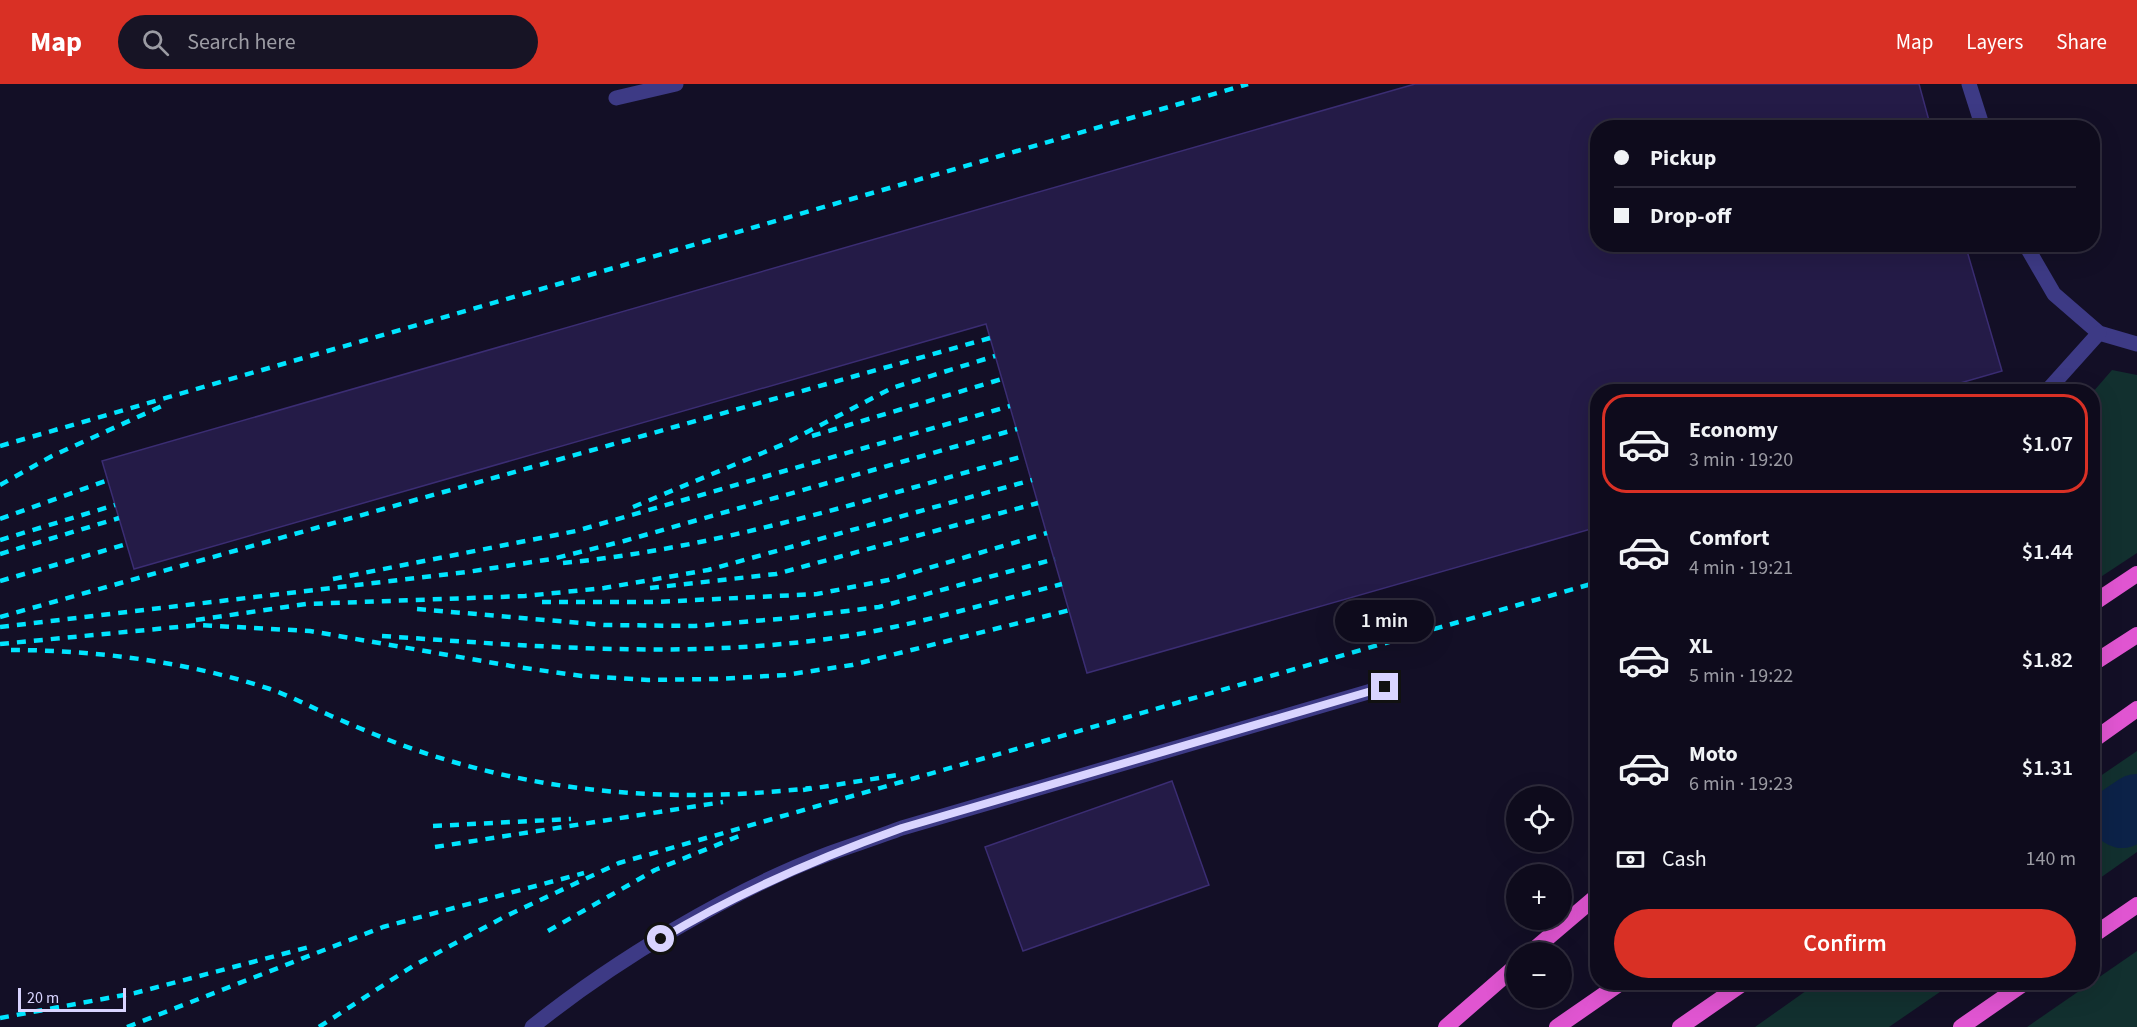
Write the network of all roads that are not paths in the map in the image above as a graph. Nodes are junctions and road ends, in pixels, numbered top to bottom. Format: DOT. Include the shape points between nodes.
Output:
graph roads {
  1 [pos="675,84"];
  2 [pos="1969,84"];
  3 [pos="616,98"];
  4 [pos="1980,120"];
  5 [pos="2030,252"];
  6 [pos="2099,333"];
  7 [pos="2137,344"];
  8 [pos="2053,384"];
  9 [pos="2137,574"];
  10 [pos="2100,599"];
  11 [pos="2137,635"];
  12 [pos="2100,659"];
  13 [pos="1385,687"];
  14 [pos="2137,709"];
  15 [pos="2100,735"];
  16 [pos="1590,902"];
  17 [pos="2137,905"];
  18 [pos="2100,930"];
  19 [pos="1544,942"];
  20 [pos="1506,975"];
  21 [pos="1610,990"];
  22 [pos="1733,990"];
  23 [pos="2014,990"];
  24 [pos="532,1027"];
  25 [pos="1446,1027"];
  26 [pos="1557,1027"];
  27 [pos="1680,1027"];
  28 [pos="1961,1027"];
  1 -- 3 [label="lane"];
  2 -- 4 [label="lane"];
  5 -- 6 [label="lane" via="2054,294"];
  6 -- 7 [label="lane"];
  6 -- 8 [label="lane"];
  9 -- 10 [label="highway"];
  11 -- 12 [label="highway"];
  13 -- 24 [label="lane" via="902,828 827,854 679,928 608,972"];
  14 -- 15 [label="highway"];
  16 -- 19 [label="highway"];
  17 -- 18 [label="highway"];
  20 -- 25 [label="highway"];
  21 -- 26 [label="highway"];
  22 -- 27 [label="highway"];
  23 -- 28 [label="highway"];
}
